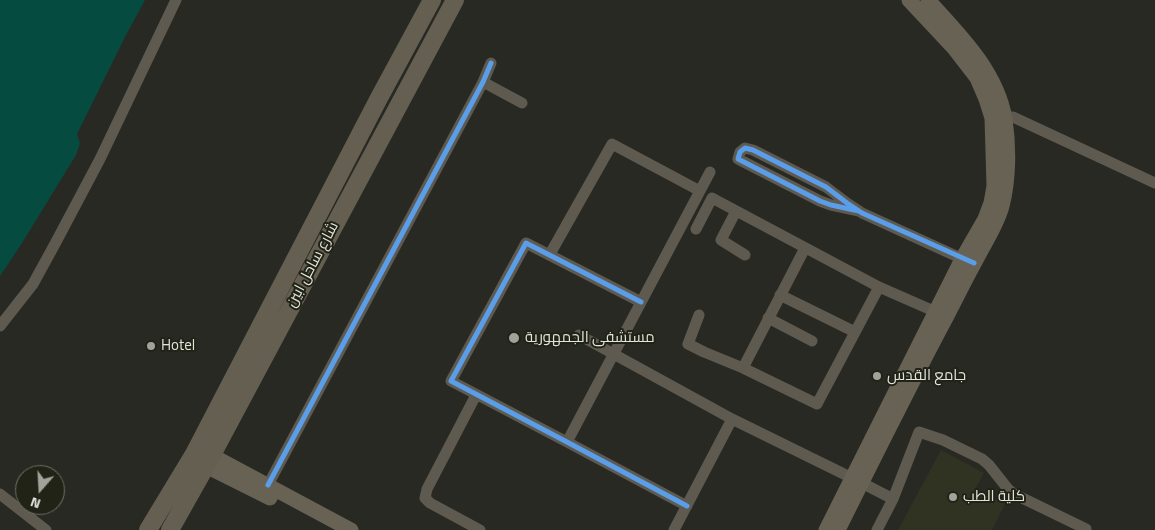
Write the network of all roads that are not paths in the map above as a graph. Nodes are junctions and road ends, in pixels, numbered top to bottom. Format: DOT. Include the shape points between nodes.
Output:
graph roads {
  1 [pos="176,0"];
  2 [pos="432,0"];
  3 [pos="455,0"];
  4 [pos="909,0"];
  5 [pos="928,0"];
  6 [pos="492,63"];
  7 [pos="483,82"];
  8 [pos="522,103"];
  9 [pos="1005,118"];
  10 [pos="710,172"];
  11 [pos="1155,183"];
  12 [pos="700,191"];
  13 [pos="736,211"];
  14 [pos="859,212"];
  15 [pos="696,229"];
  16 [pos="805,248"];
  17 [pos="550,254"];
  18 [pos="745,255"];
  19 [pos="968,261"];
  20 [pos="879,287"];
  21 [pos="780,295"];
  22 [pos="641,302"];
  23 [pos="936,312"];
  24 [pos="699,315"];
  25 [pos="768,318"];
  26 [pos="0,326"];
  27 [pos="855,332"];
  28 [pos="579,335"];
  29 [pos="812,341"];
  30 [pos="614,355"];
  31 [pos="743,368"];
  32 [pos="476,395"];
  33 [pos="732,419"];
  34 [pos="567,442"];
  35 [pos="203,458"];
  36 [pos="857,480"];
  37 [pos="266,490"];
  38 [pos="1,496"];
  39 [pos="893,499"];
  40 [pos="686,506"];
  41 [pos="46,530"];
  42 [pos="148,530"];
  43 [pos="170,530"];
  44 [pos="331,530"];
  45 [pos="351,530"];
  46 [pos="480,530"];
  47 [pos="674,530"];
  48 [pos="826,530"];
  49 [pos="838,530"];
  50 [pos="876,530"];
  51 [pos="1086,530"];
  1 -- 26 [label="street" via="100,159 56,242 33,284"];
  2 -- 35 [label="highway, شارع ساحل ابين" via="375,107"];
  3 -- 35 [label="highway, شارع ساحل ابين"];
  4 -- 19 [label="main road" via="977,78 992,118 994,186"];
  5 -- 9 [label="main road" via="979,60 1000,99"];
  6 -- 7 [label="street"];
  7 -- 8 [label="street"];
  7 -- 37 [label="street"];
  9 -- 11 [label="street" via="1013,117"];
  9 -- 19 [label="main road" via="1006,190 1002,207 996,224"];
  10 -- 12 [label="street"];
  12 -- 17 [label="street" via="612,144"];
  12 -- 22 [label="street"];
  13 -- 15 [label="street" via="712,198"];
  13 -- 16 [label="street"];
  13 -- 18 [label="street" via="721,240"];
  14 -- 14 [label="street" via="826,187 753,150 745,148 740,152 738,159 820,201"];
  14 -- 19 [label="street"];
  16 -- 20 [label="street"];
  16 -- 21 [label="street"];
  17 -- 22 [label="street"];
  17 -- 32 [label="street" via="526,243 451,381"];
  19 -- 23 [label="main road"];
  19 -- 36 [label="main road"];
  20 -- 23 [label="street"];
  20 -- 27 [label="street"];
  21 -- 25 [label="street"];
  21 -- 27 [label="street"];
  22 -- 30 [label="street"];
  23 -- 36 [label="main road"];
  24 -- 31 [label="street" via="688,344"];
  25 -- 29 [label="street"];
  25 -- 31 [label="street"];
  27 -- 31 [label="street" via="817,404"];
  28 -- 30 [label="street"];
  30 -- 33 [label="street"];
  30 -- 34 [label="street"];
  32 -- 34 [label="street"];
  32 -- 46 [label="street" via="426,489 425,498"];
  33 -- 36 [label="street"];
  33 -- 40 [label="street"];
  34 -- 40 [label="street"];
  35 -- 37 [label="main road"];
  35 -- 42 [label="highway, شارع ساحل ابين"];
  35 -- 43 [label="highway, شارع ساحل ابين"];
  36 -- 39 [label="street"];
  36 -- 48 [label="main road"];
  36 -- 49 [label="main road"];
  37 -- 44 [label="main road"];
  37 -- 45 [label="main road"];
  38 -- 41 [label="street"];
  39 -- 50 [label="street"];
  39 -- 51 [label="street" via="919,432 982,459 1014,494"];
  40 -- 47 [label="street"];
}
